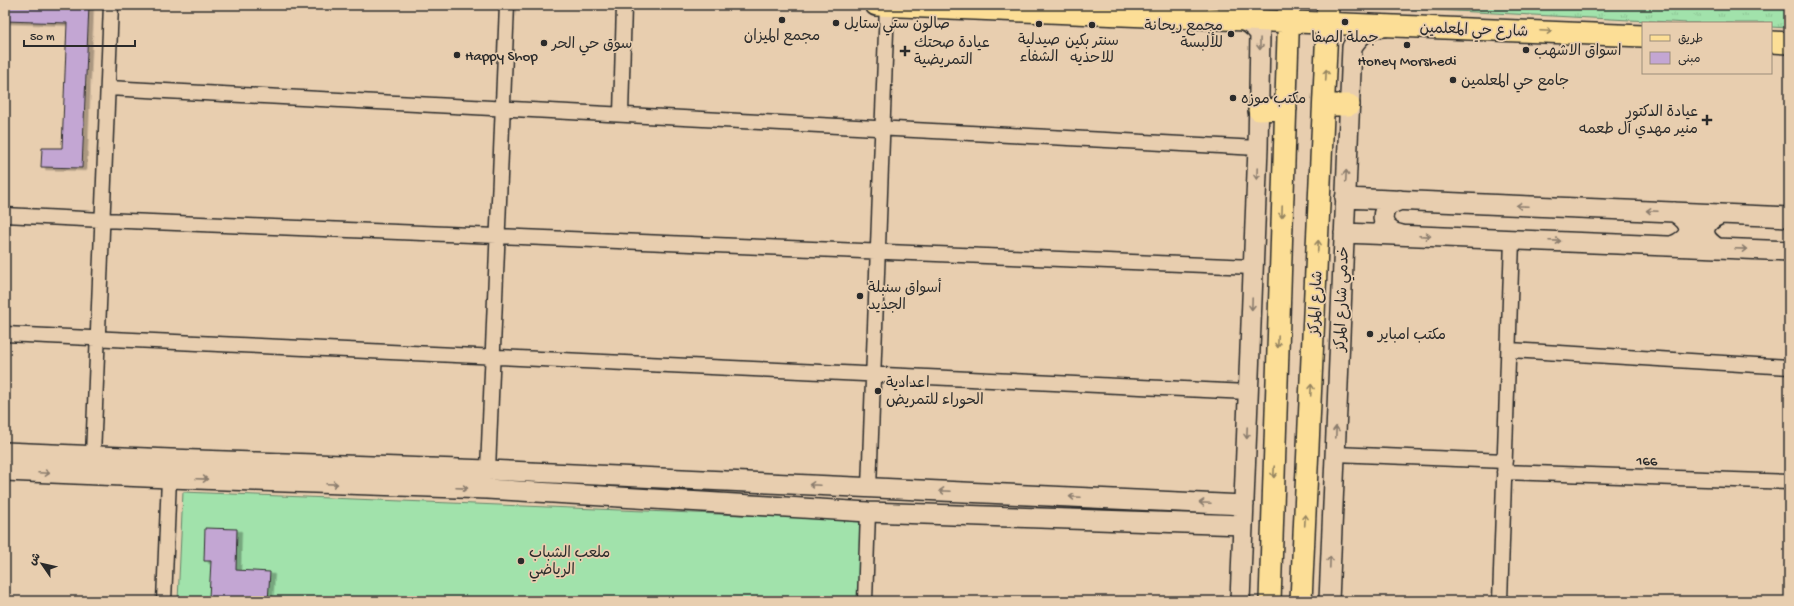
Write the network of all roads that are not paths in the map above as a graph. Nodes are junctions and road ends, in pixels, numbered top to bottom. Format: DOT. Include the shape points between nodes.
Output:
graph roads {
  1 [pos="111,5"];
  2 [pos="507,5"];
  3 [pos="624,5"];
  4 [pos="876,5"];
  5 [pos="887,5"];
  6 [pos="1289,13"];
  7 [pos="1328,14"];
  8 [pos="1236,19"];
  9 [pos="1393,26"];
  10 [pos="1642,36"];
  11 [pos="1772,42"];
  12 [pos="1789,43"];
  13 [pos="108,88"];
  14 [pos="1324,105"];
  15 [pos="1349,105"];
  16 [pos="502,108"];
  17 [pos="1259,110"];
  18 [pos="1286,110"];
  19 [pos="621,114"];
  20 [pos="883,128"];
  21 [pos="1258,148"];
  22 [pos="1345,198"];
  23 [pos="1400,200"];
  24 [pos="1674,212"];
  25 [pos="1719,214"];
  26 [pos="5,215"];
  27 [pos="1789,217"];
  28 [pos="103,220"];
  29 [pos="1344,233"];
  30 [pos="1402,235"];
  31 [pos="498,236"];
  32 [pos="1512,240"];
  33 [pos="1672,246"];
  34 [pos="1718,248"];
  35 [pos="1789,251"];
  36 [pos="879,252"];
  37 [pos="1253,267"];
  38 [pos="5,334"];
  39 [pos="98,338"];
  40 [pos="1509,350"];
  41 [pos="493,356"];
  42 [pos="1789,367"];
  43 [pos="874,374"];
  44 [pos="1248,392"];
  45 [pos="5,452"];
  46 [pos="1335,454"];
  47 [pos="93,456"];
  48 [pos="302,464"];
  49 [pos="1505,466"];
  50 [pos="488,470"];
  51 [pos="5,471"];
  52 [pos="169,478"];
  53 [pos="1789,482"];
  54 [pos="302,483"];
  55 [pos="869,488"];
  56 [pos="1244,505"];
  57 [pos="868,512"];
  58 [pos="1243,524"];
  59 [pos="164,601"];
  60 [pos="865,601"];
  61 [pos="1240,601"];
  62 [pos="1270,601"];
  63 [pos="1301,601"];
  64 [pos="1329,601"];
  65 [pos="1500,601"];
  1 -- 13 [label="street"];
  2 -- 16 [label="street"];
  3 -- 19 [label="street"];
  4 -- 5 [label="main road, شارع حي المعلمين"];
  5 -- 8 [label="main road, شارع حي المعلمين"];
  5 -- 20 [label="street"];
  6 -- 7 [label="main road, شارع حي المعلمين"];
  6 -- 8 [label="main road, شارع حي المعلمين"];
  6 -- 18 [label="main road"];
  7 -- 9 [label="main road, شارع حي المعلمين" via="1354,23"];
  14 -- 7 [label="main road, شارع المركز, one-way"];
  8 -- 17 [label="street, one-way" via="1255,27 1260,34"];
  9 -- 10 [label="main road, شارع حي المعلمين, one-way"];
  9 -- 15 [label="street, خدمي شارع المركز" via="1372,28 1359,37 1352,47"];
  11 -- 12 [label="main road"];
  13 -- 16 [label="street"];
  13 -- 28 [label="street"];
  14 -- 15 [label="main road"];
  63 -- 14 [label="main road, شارع المركز, one-way"];
  22 -- 15 [label="street, خدمي شارع المركز, one-way"];
  16 -- 19 [label="street"];
  16 -- 31 [label="street"];
  17 -- 18 [label="main road"];
  17 -- 21 [label="street"];
  18 -- 62 [label="main road, one-way"];
  19 -- 20 [label="street"];
  20 -- 21 [label="street"];
  20 -- 36 [label="street"];
  21 -- 37 [label="street, one-way"];
  22 -- 23 [label="street"];
  22 -- 29 [label="street, خدمي شارع المركز"];
  24 -- 23 [label="street, one-way"];
  23 -- 30 [label="street" via="1384,210 1383,218 1384,225"];
  24 -- 25 [label="street"];
  24 -- 33 [label="street" via="1684,218 1689,232 1686,239"];
  25 -- 27 [label="street"];
  25 -- 34 [label="street" via="1711,218 1704,231 1706,239"];
  26 -- 28 [label="street"];
  28 -- 31 [label="street"];
  28 -- 39 [label="street"];
  29 -- 30 [label="street"];
  46 -- 29 [label="street, خدمي شارع المركز, one-way"];
  30 -- 32 [label="street, one-way"];
  31 -- 36 [label="street"];
  31 -- 41 [label="street"];
  32 -- 33 [label="street, one-way"];
  32 -- 40 [label="street"];
  33 -- 34 [label="street"];
  34 -- 35 [label="street, one-way"];
  36 -- 37 [label="street"];
  36 -- 43 [label="street"];
  37 -- 44 [label="street, one-way"];
  38 -- 39 [label="street"];
  39 -- 41 [label="street"];
  39 -- 47 [label="street"];
  40 -- 42 [label="street"];
  40 -- 49 [label="street"];
  41 -- 43 [label="street"];
  41 -- 50 [label="street"];
  43 -- 44 [label="street"];
  43 -- 55 [label="street"];
  44 -- 56 [label="street, one-way"];
  45 -- 47 [label="street"];
  46 -- 49 [label="street, 166"];
  64 -- 46 [label="street, خدمي شارع المركز, one-way"];
  47 -- 48 [label="street"];
  48 -- 50 [label="street"];
  48 -- 54 [label="street"];
  49 -- 53 [label="street, 166"];
  49 -- 65 [label="street"];
  55 -- 50 [label="street, one-way"];
  51 -- 52 [label="street, one-way"];
  52 -- 54 [label="street, one-way"];
  52 -- 59 [label="street"];
  54 -- 57 [label="street, one-way" via="487,489"];
  56 -- 55 [label="street, one-way"];
  56 -- 58 [label="street"];
  57 -- 58 [label="street"];
  57 -- 60 [label="street"];
  58 -- 61 [label="street"];
}
